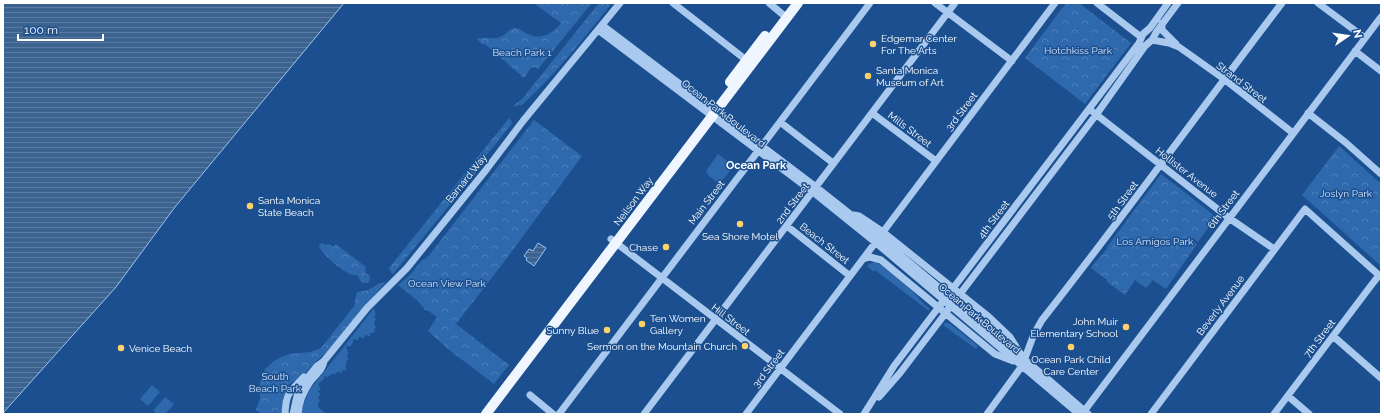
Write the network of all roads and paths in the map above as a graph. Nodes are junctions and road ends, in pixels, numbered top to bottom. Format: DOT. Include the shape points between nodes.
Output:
graph roads {
  1 [pos="620,3"];
  2 [pos="673,3"];
  3 [pos="769,3"];
  4 [pos="790,3"];
  5 [pos="798,3"];
  6 [pos="870,3"];
  7 [pos="935,3"];
  8 [pos="955,3"];
  9 [pos="1055,3"];
  10 [pos="1097,3"];
  11 [pos="1168,3"];
  12 [pos="1178,3"];
  13 [pos="1282,3"];
  14 [pos="1318,3"];
  15 [pos="948,13"];
  16 [pos="785,16"];
  17 [pos="1381,17"];
  18 [pos="1162,23"];
  19 [pos="600,28"];
  20 [pos="1143,35"];
  21 [pos="1365,38"];
  22 [pos="1151,41"];
  23 [pos="1179,47"];
  24 [pos="1355,51"];
  25 [pos="1012,61"];
  26 [pos="749,62"];
  27 [pos="1381,71"];
  28 [pos="1224,79"];
  29 [pos="1090,109"];
  30 [pos="712,112"];
  31 [pos="872,113"];
  32 [pos="1308,113"];
  33 [pos="1096,115"];
  34 [pos="780,122"];
  35 [pos="1293,133"];
  36 [pos="759,149"];
  37 [pos="936,161"];
  38 [pos="833,163"];
  39 [pos="1160,164"];
  40 [pos="1381,174"];
  41 [pos="814,190"];
  42 [pos="1229,218"];
  43 [pos="787,226"];
  44 [pos="879,237"];
  45 [pos="614,241"];
  46 [pos="1274,249"];
  47 [pos="863,259"];
  48 [pos="882,260"];
  49 [pos="850,276"];
  50 [pos="1380,276"];
  51 [pos="662,278"];
  52 [pos="952,289"];
  53 [pos="959,295"];
  54 [pos="940,305"];
  55 [pos="947,311"];
  56 [pos="716,320"];
  57 [pos="1333,336"];
  58 [pos="324,361"];
  59 [pos="1022,361"];
  60 [pos="317,365"];
  61 [pos="780,368"];
  62 [pos="1381,378"];
  63 [pos="530,395"];
  64 [pos="1288,396"];
  65 [pos="1083,413"];
  66 [pos="285,414"];
  67 [pos="293,414"];
  68 [pos="298,414"];
  69 [pos="479,414"];
  70 [pos="486,414"];
  71 [pos="553,414"];
  72 [pos="559,414"];
  73 [pos="644,414"];
  74 [pos="746,414"];
  75 [pos="840,414"];
  76 [pos="864,414"];
  77 [pos="987,414"];
  78 [pos="1151,414"];
  79 [pos="1274,414"];
  80 [pos="1309,414"];
  1 -- 19 [label="street, Barnard Way"];
  2 -- 26 [label="street"];
  3 -- 16 [label="street"];
  4 -- 16 [label="main road, Neilson Way"];
  5 -- 16 [label="main road, Neilson Way"];
  6 -- 34 [label="street, Main Street"];
  7 -- 15 [label="street"];
  8 -- 15 [label="street, 2nd Street"];
  9 -- 25 [label="street, 3rd Street"];
  10 -- 20 [label="street"];
  11 -- 20 [label="street, 4th Street"];
  12 -- 18 [label="street, 4th Street"];
  13 -- 28 [label="street, 5th Street"];
  14 -- 21 [label="street"];
  15 -- 25 [label="street"];
  15 -- 31 [label="street, 2nd Street"];
  16 -- 26 [label="main road, Neilson Way"];
  17 -- 21 [label="street, 6th Street"];
  18 -- 22 [label="street, 4th Street"];
  18 -- 23 [label="street, Strand Street" via="1162,30"];
  19 -- 30 [label="street, Ocean Park Boulevard"];
  19 -- 58 [label="street, Barnard Way" via="407,268 367,308"];
  20 -- 22 [label="street" via="1144,42"];
  20 -- 22 [label="street" via="1151,33"];
  20 -- 29 [label="street, 4th Street"];
  21 -- 24 [label="street, 6th Street"];
  22 -- 23 [label="street, Strand Street"];
  22 -- 33 [label="street, 4th Street"];
  23 -- 28 [label="street, Strand Street"];
  24 -- 27 [label="street"];
  24 -- 32 [label="street, 6th Street"];
  25 -- 37 [label="street, 3rd Street"];
  26 -- 30 [label="main road, Neilson Way"];
  28 -- 35 [label="street, Strand Street"];
  28 -- 39 [label="street, 5th Street"];
  29 -- 33 [label="street, Hollister Avenue"];
  29 -- 52 [label="street, 4th Street"];
  30 -- 36 [label="street, Ocean Park Boulevard"];
  30 -- 45 [label="main road, Neilson Way"];
  31 -- 37 [label="street, Mills Street"];
  31 -- 38 [label="street, 2nd Street"];
  32 -- 35 [label="street, 6th Street"];
  32 -- 40 [label="street"];
  33 -- 39 [label="street, Hollister Avenue"];
  33 -- 53 [label="street, 4th Street"];
  34 -- 36 [label="street, Main Street"];
  34 -- 38 [label="street"];
  35 -- 42 [label="street, 6th Street"];
  36 -- 41 [label="street, Ocean Park Boulevard"];
  36 -- 51 [label="street, Main Street"];
  37 -- 44 [label="street, 3rd Street"];
  38 -- 41 [label="street, 2nd Street"];
  39 -- 42 [label="street, Hollister Avenue"];
  39 -- 59 [label="street, 5th Street" via="1042,320"];
  41 -- 43 [label="street, 2nd Street"];
  41 -- 44 [label="street, Ocean Park Boulevard"];
  41 -- 44 [label="street, Ocean Park Boulevard" via="846,212 859,216"];
  42 -- 46 [label="street, Hollister Avenue"];
  42 -- 65 [label="street, 6th Street"];
  43 -- 49 [label="street, Beach Street"];
  43 -- 56 [label="street, 2nd Street"];
  44 -- 47 [label="street, 3rd Street"];
  44 -- 48 [label="street, Ocean Park Boulevard"];
  44 -- 52 [label="street, Ocean Park Boulevard"];
  44 -- 59 [label="street, Ocean Park Boulevard"];
  45 -- 51 [label="street, Hill Street"];
  45 -- 69 [label="main road, Neilson Way"];
  45 -- 70 [label="main road, Neilson Way"];
  46 -- 50 [label="street, Beverly Avenue" via="1304,209"];
  46 -- 78 [label="street, Beverly Avenue"];
  47 -- 48 [label="street" via="870,257"];
  47 -- 49 [label="street, 3rd Street"];
  48 -- 54 [label="street, Ocean Park Boulevard"];
  49 -- 61 [label="street, 3rd Street"];
  50 -- 57 [label="street, 7th Street"];
  51 -- 56 [label="street, Hill Street"];
  51 -- 72 [label="street, Main Street"];
  52 -- 53 [label="street, Ocean Park Boulevard"];
  52 -- 54 [label="street, 4th Street, bridge"];
  53 -- 55 [label="street, 4th Street, bridge"];
  53 -- 59 [label="street, Ocean Park Boulevard" via="1010,337"];
  54 -- 55 [label="street, Ocean Park Boulevard"];
  54 -- 76 [label="street, 4th Street" via="894,366"];
  55 -- 59 [label="street, Ocean Park Boulevard" via="995,354"];
  55 -- 76 [label="street, 4th Street" via="900,373"];
  56 -- 61 [label="street, Hill Street"];
  56 -- 73 [label="street, 2nd Street"];
  57 -- 62 [label="street"];
  57 -- 64 [label="street, 7th Street"];
  58 -- 60 [label="street, Barnard Way"];
  58 -- 68 [label="street, Barnard Way" via="322,368 304,392"];
  59 -- 65 [label="street, Ocean Park Boulevard"];
  59 -- 77 [label="street, 5th Street"];
  60 -- 66 [label="street, Barnard Way" via="291,389 286,401"];
  60 -- 67 [label="street, Barnard Way" via="299,390"];
  61 -- 74 [label="street, 3rd Street"];
  61 -- 75 [label="street, Hill Street"];
  63 -- 71 [label="street"];
  64 -- 79 [label="street, 7th Street"];
  64 -- 80 [label="street"];
}
